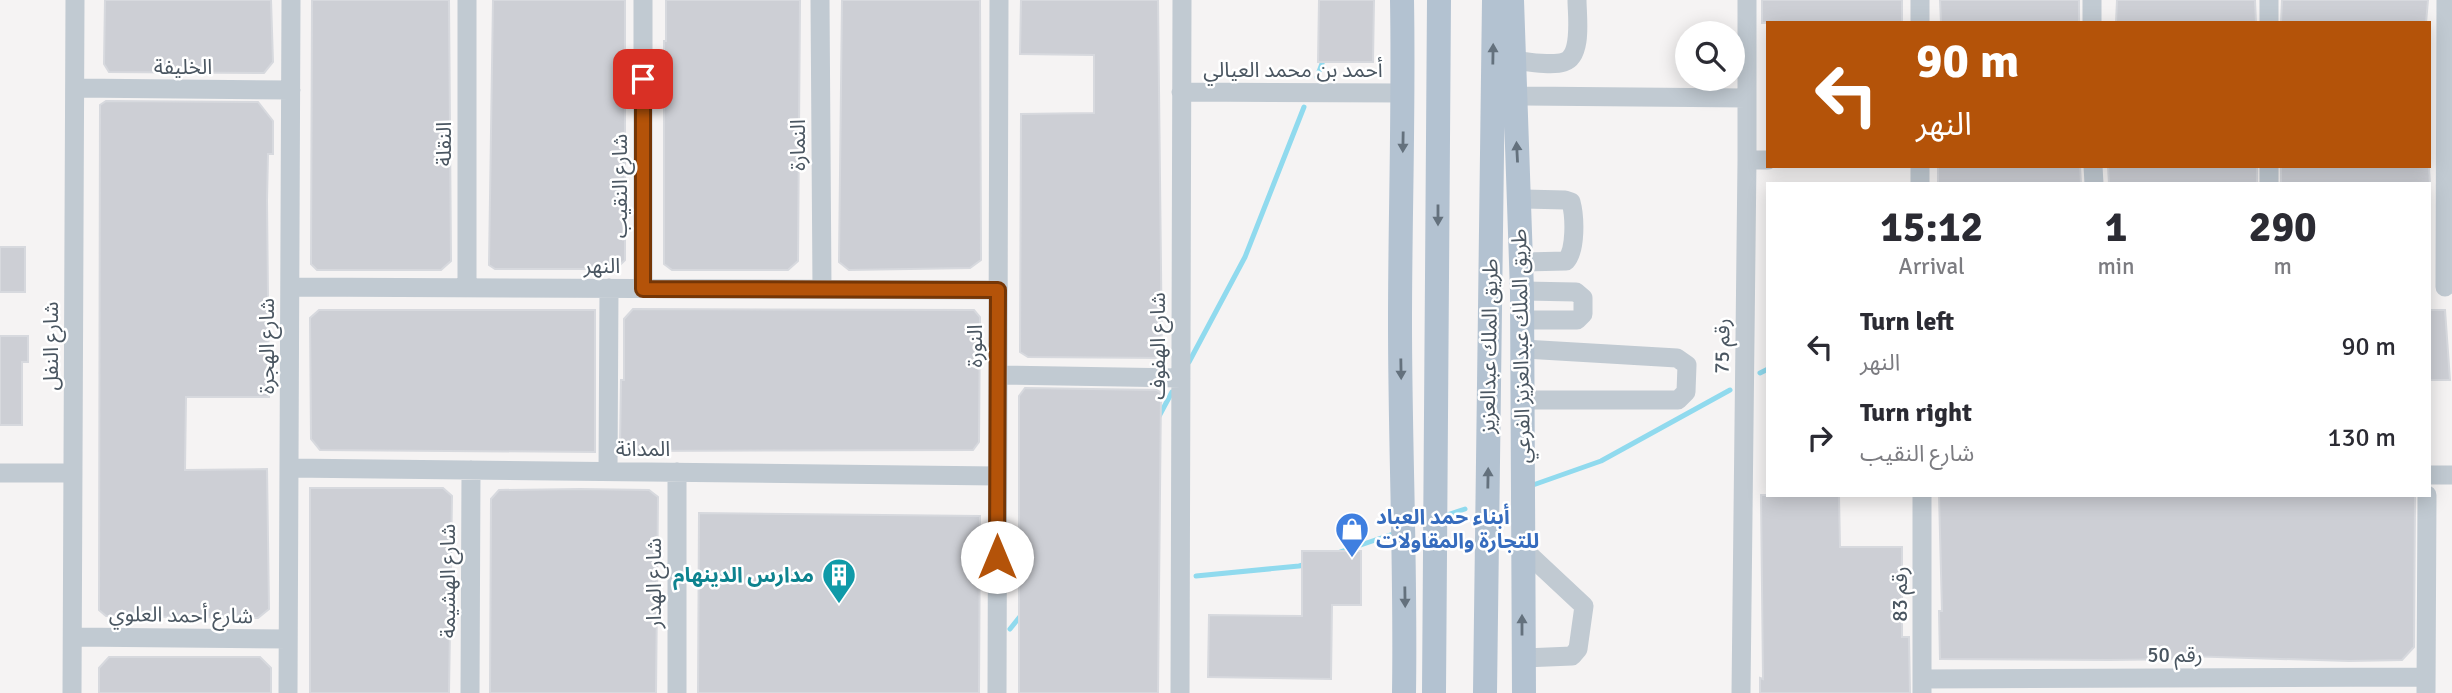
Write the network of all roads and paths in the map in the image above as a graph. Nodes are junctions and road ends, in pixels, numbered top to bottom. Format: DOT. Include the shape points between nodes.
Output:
graph roads {
  1 [pos="75,0"];
  2 [pos="292,0"];
  3 [pos="467,0"];
  4 [pos="643,0"];
  5 [pos="820,0"];
  6 [pos="999,0"];
  7 [pos="1182,0"];
  8 [pos="1402,0"];
  9 [pos="1415,0"];
  10 [pos="1439,0"];
  11 [pos="1494,0"];
  12 [pos="1512,0"];
  13 [pos="1520,0"];
  14 [pos="1577,0"];
  15 [pos="1746,0"];
  16 [pos="1920,0"];
  17 [pos="2092,0"];
  18 [pos="2269,0"];
  19 [pos="2446,0"];
  20 [pos="1920,21"];
  21 [pos="2092,21"];
  22 [pos="2269,21"];
  23 [pos="1519,61"];
  24 [pos="75,88"];
  25 [pos="1404,89"];
  26 [pos="291,90"];
  27 [pos="1181,92"];
  28 [pos="1514,96"];
  29 [pos="1746,98"];
  30 [pos="1747,160"];
  31 [pos="1766,160"];
  32 [pos="1520,199"];
  33 [pos="1521,262"];
  34 [pos="290,287"];
  35 [pos="2442,287"];
  36 [pos="467,288"];
  37 [pos="609,288"];
  38 [pos="643,289"];
  39 [pos="822,289"];
  40 [pos="998,290"];
  41 [pos="1522,291"];
  42 [pos="1522,320"];
  43 [pos="1522,349"];
  44 [pos="998,375"];
  45 [pos="1181,378"];
  46 [pos="1522,400"];
  47 [pos="289,468"];
  48 [pos="471,470"];
  49 [pos="608,472"];
  50 [pos="677,472"];
  51 [pos="0,473"];
  52 [pos="73,473"];
  53 [pos="2431,475"];
  54 [pos="2452,475"];
  55 [pos="997,476"];
  56 [pos="1922,497"];
  57 [pos="2427,497"];
  58 [pos="1522,548"];
  59 [pos="73,637"];
  60 [pos="288,639"];
  61 [pos="1522,658"];
  62 [pos="2426,685"];
  63 [pos="1923,686"];
  64 [pos="72,693"];
  65 [pos="288,693"];
  66 [pos="470,693"];
  67 [pos="677,693"];
  68 [pos="996,693"];
  69 [pos="1180,693"];
  70 [pos="1404,693"];
  71 [pos="1434,693"];
  72 [pos="1485,693"];
  73 [pos="1524,693"];
  74 [pos="1741,693"];
  1 -- 24 [label="street, شارع النفل"];
  2 -- 26 [label="street, شارع الهجرة"];
  3 -- 36 [label="street, النقلة"];
  4 -- 38 [label="street, شارع النقيب"];
  5 -- 39 [label="street, النمارة"];
  6 -- 40 [label="street, النورة"];
  7 -- 27 [label="street, شارع الهفوف"];
  8 -- 25 [label="main road"];
  9 -- 25 [label="main road" via="1412,65"];
  10 -- 71 [label="main road, one-way"];
  72 -- 11 [label="main road, طريق الملك عبدالعزيز, one-way"];
  12 -- 28 [label="main road, طريق الملك عبدالعزيز الفرعي"];
  13 -- 23 [label="street"];
  14 -- 23 [label="street" via="1572,57 1563,62"];
  15 -- 29 [label="street, رقم 75"];
  16 -- 20 [label="street"];
  17 -- 21 [label="street"];
  18 -- 22 [label="street"];
  19 -- 35 [label="street"];
  23 -- 28 [label="street"];
  24 -- 26 [label="street, الخليفة"];
  24 -- 52 [label="street, شارع النفل"];
  25 -- 27 [label="street, أحمد بن محمد العيالي"];
  25 -- 70 [label="main road, one-way" via="1400,323"];
  26 -- 34 [label="street, شارع الهجرة"];
  27 -- 45 [label="street, شارع الهفوف"];
  28 -- 29 [label="street"];
  32 -- 28 [label="main road, طريق الملك عبدالعزيز الفرعي, one-way"];
  29 -- 30 [label="street, رقم 75"];
  30 -- 31 [label="street"];
  30 -- 74 [label="street, رقم 75"];
  32 -- 33 [label="main road, طريق الملك عبدالعزيز الفرعي"];
  32 -- 33 [label="street" via="1565,200 1573,209 1572,251 1566,261"];
  33 -- 41 [label="main road, طريق الملك عبدالعزيز الفرعي"];
  34 -- 36 [label="street, النهر"];
  34 -- 47 [label="street, شارع الهجرة"];
  36 -- 37 [label="street, النهر"];
  37 -- 38 [label="street, النهر"];
  37 -- 49 [label="street"];
  38 -- 39 [label="street, النهر"];
  39 -- 40 [label="street, النهر"];
  40 -- 44 [label="street, النورة"];
  41 -- 42 [label="main road, طريق الملك عبدالعزيز الفرعي"];
  41 -- 42 [label="street" via="1576,292 1583,298 1583,314 1577,320"];
  42 -- 43 [label="main road, طريق الملك عبدالعزيز الفرعي"];
  43 -- 46 [label="main road, طريق الملك عبدالعزيز الفرعي"];
  43 -- 46 [label="street" via="1677,358 1687,365 1686,392 1678,400"];
  44 -- 45 [label="street"];
  44 -- 55 [label="street, النورة"];
  45 -- 69 [label="street, شارع الهفوف"];
  46 -- 58 [label="main road, طريق الملك عبدالعزيز الفرعي"];
  47 -- 48 [label="street, المدانة"];
  47 -- 60 [label="street, شارع الهجرة"];
  48 -- 49 [label="street, المدانة"];
  48 -- 66 [label="street, شارع الهشيمة"];
  49 -- 50 [label="street, المدانة"];
  50 -- 55 [label="street, المدانة"];
  50 -- 67 [label="street, شارع الهدار"];
  51 -- 52 [label="street"];
  52 -- 59 [label="street, شارع النفل"];
  53 -- 54 [label="street"];
  55 -- 68 [label="street, النورة"];
  56 -- 63 [label="street, رقم 83"];
  57 -- 62 [label="street"];
  61 -- 58 [label="main road, طريق الملك عبدالعزيز الفرعي, one-way"];
  58 -- 61 [label="street" via="1584,606 1578,649 1572,656"];
  59 -- 60 [label="street, شارع أحمد العلوي"];
  59 -- 64 [label="street, شارع النفل"];
  60 -- 65 [label="street, شارع الهجرة"];
  61 -- 73 [label="main road, طريق الملك عبدالعزيز الفرعي"];
  62 -- 63 [label="street, رقم 50"];
}
